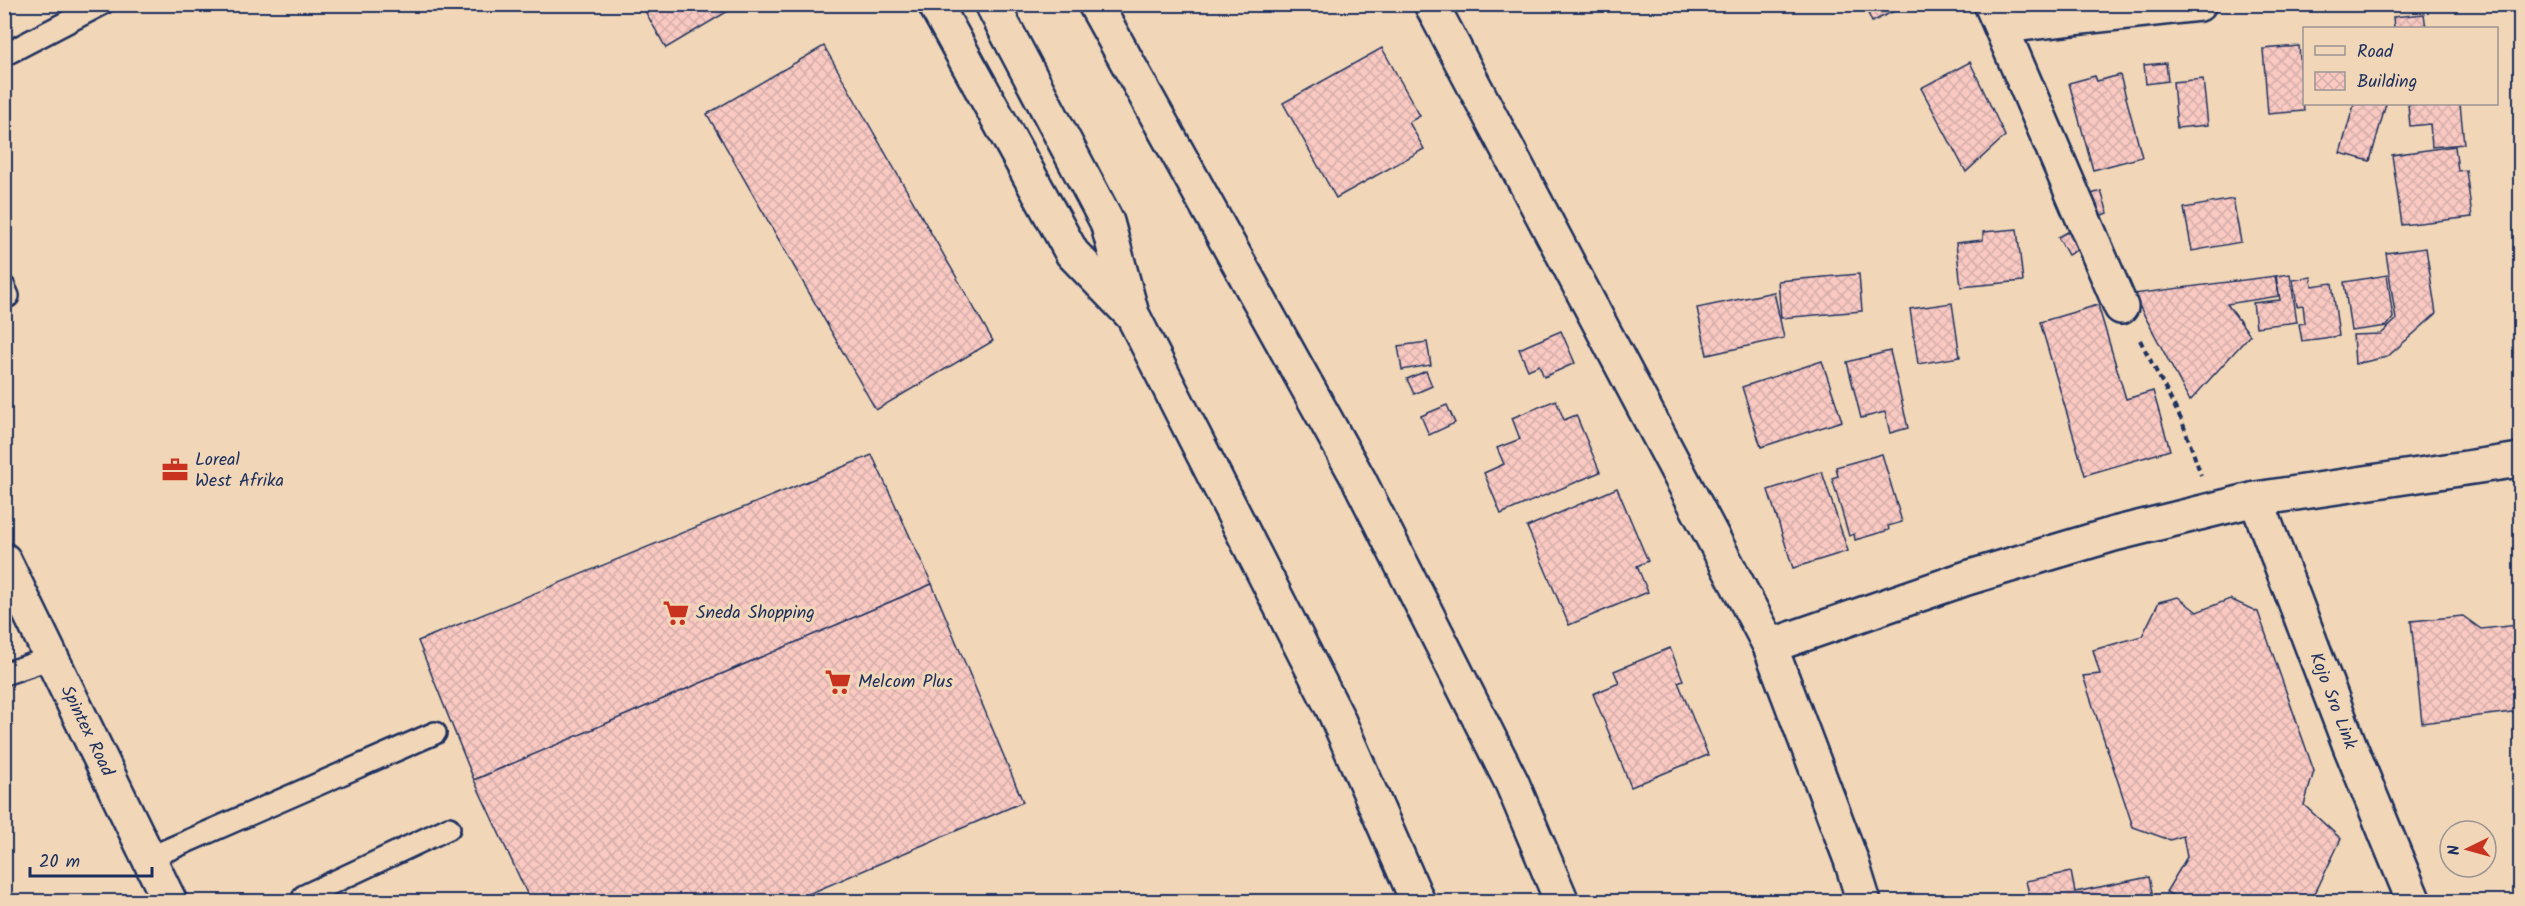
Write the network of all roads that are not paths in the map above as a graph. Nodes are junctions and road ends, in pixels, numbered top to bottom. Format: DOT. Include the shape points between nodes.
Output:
graph roads {
  1 [pos="102,4"];
  2 [pos="935,4"];
  3 [pos="992,4"];
  4 [pos="1095,4"];
  5 [pos="2199,4"];
  6 [pos="1443,10"];
  7 [pos="1997,15"];
  8 [pos="4,55"];
  9 [pos="2121,307"];
  10 [pos="1132,314"];
  11 [pos="2520,460"];
  12 [pos="2256,499"];
  13 [pos="4,560"];
  14 [pos="1770,646"];
  15 [pos="51,658"];
  16 [pos="4,674"];
  17 [pos="435,733"];
  18 [pos="450,828"];
  19 [pos="149,858"];
  20 [pos="304,896"];
  21 [pos="170,902"];
  22 [pos="1418,902"];
  23 [pos="1562,902"];
  24 [pos="1864,902"];
  25 [pos="2414,902"];
  1 -- 8 [label="lane"];
  2 -- 10 [label="street" via="1072,253"];
  3 -- 10 [label="street" via="1107,222"];
  4 -- 23 [label="street" via="1364,490 1512,783"];
  5 -- 7 [label="street"];
  6 -- 14 [label="street"];
  7 -- 9 [label="street"];
  10 -- 22 [label="street" via="1336,715"];
  11 -- 12 [label="street"];
  12 -- 14 [label="street" via="2114,534 1967,578"];
  12 -- 25 [label="street, Kojo Sro Link"];
  13 -- 15 [label="street, Spintex Road"];
  14 -- 24 [label="street"];
  15 -- 16 [label="lane"];
  15 -- 19 [label="street, Spintex Road"];
  17 -- 19 [label="lane"];
  18 -- 20 [label="lane"];
  19 -- 21 [label="street, Spintex Road"];
}
